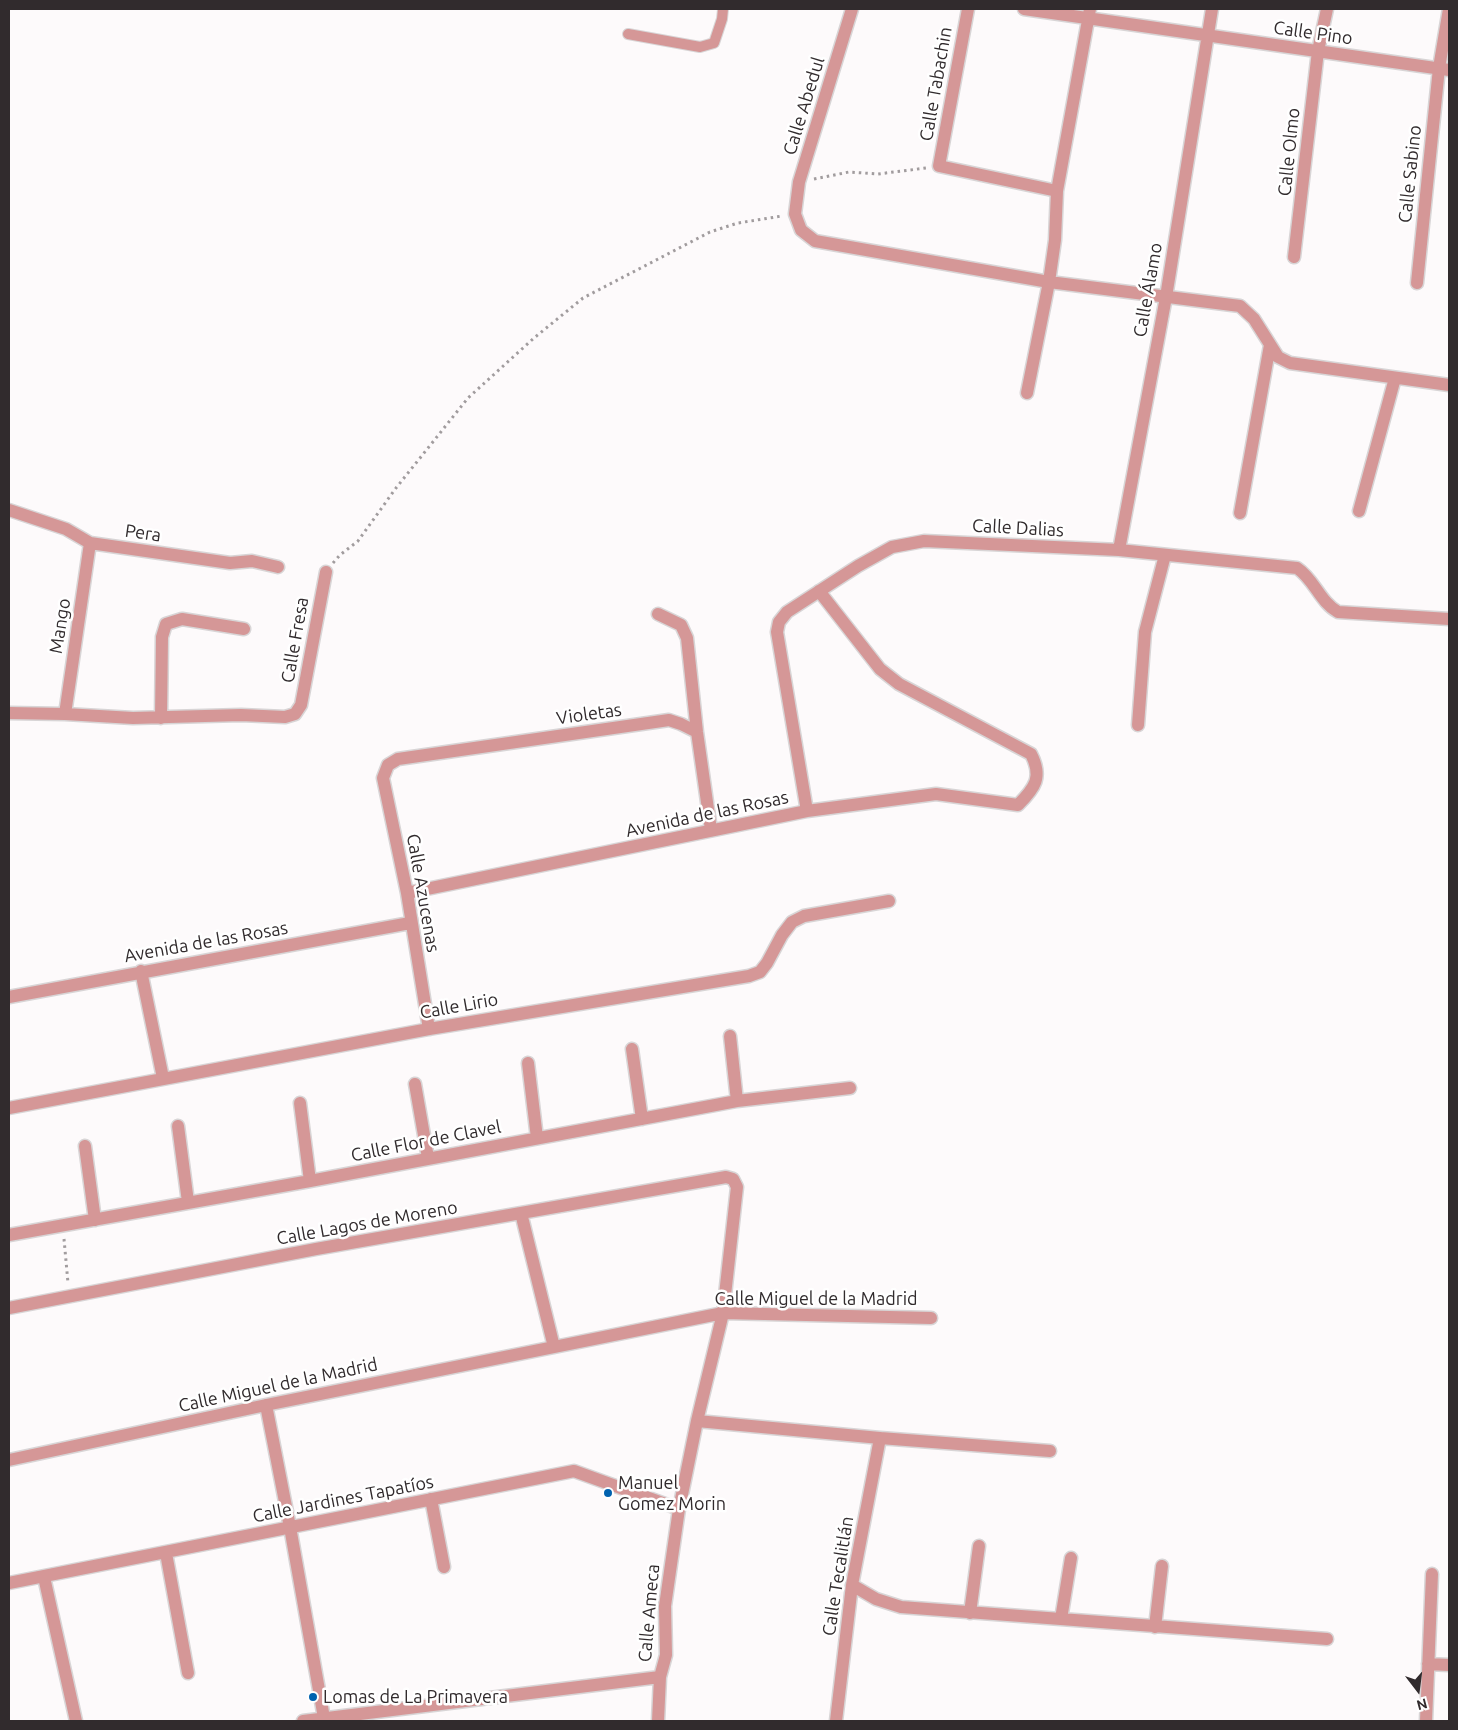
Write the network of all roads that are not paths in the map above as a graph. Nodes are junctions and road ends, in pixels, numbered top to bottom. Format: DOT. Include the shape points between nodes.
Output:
graph roads {
  1 [pos="723,9"];
  2 [pos="852,9"];
  3 [pos="968,9"];
  4 [pos="1024,9"];
  5 [pos="1212,9"];
  6 [pos="1327,9"];
  7 [pos="1449,9"];
  8 [pos="1090,13"];
  9 [pos="628,34"];
  10 [pos="1208,35"];
  11 [pos="1446,50"];
  12 [pos="1318,51"];
  13 [pos="1444,69"];
  14 [pos="1057,191"];
  15 [pos="1294,257"];
  16 [pos="1049,282"];
  17 [pos="1417,283"];
  18 [pos="1166,297"];
  19 [pos="1270,345"];
  20 [pos="1395,378"];
  21 [pos="1449,385"];
  22 [pos="1027,393"];
  23 [pos="9,510"];
  24 [pos="1359,511"];
  25 [pos="1240,513"];
  26 [pos="90,543"];
  27 [pos="1119,550"];
  28 [pos="1165,555"];
  29 [pos="278,567"];
  30 [pos="326,572"];
  31 [pos="819,592"];
  32 [pos="658,614"];
  33 [pos="1449,619"];
  34 [pos="244,629"];
  35 [pos="9,714"];
  36 [pos="65,714"];
  37 [pos="161,718"];
  38 [pos="1138,725"];
  39 [pos="697,732"];
  40 [pos="388,765"];
  41 [pos="808,811"];
  42 [pos="711,830"];
  43 [pos="407,893"];
  44 [pos="889,901"];
  45 [pos="410,923"];
  46 [pos="141,972"];
  47 [pos="9,997"];
  48 [pos="429,1029"];
  49 [pos="730,1036"];
  50 [pos="632,1049"];
  51 [pos="528,1063"];
  52 [pos="163,1078"];
  53 [pos="415,1084"];
  54 [pos="850,1088"];
  55 [pos="737,1101"];
  56 [pos="300,1103"];
  57 [pos="9,1108"];
  58 [pos="642,1119"];
  59 [pos="178,1126"];
  60 [pos="537,1138"];
  61 [pos="85,1146"];
  62 [pos="428,1158"];
  63 [pos="733,1179"];
  64 [pos="310,1181"];
  65 [pos="188,1202"];
  66 [pos="521,1213"];
  67 [pos="95,1220"];
  68 [pos="9,1235"];
  69 [pos="9,1308"];
  70 [pos="723,1313"];
  71 [pos="931,1318"];
  72 [pos="554,1347"];
  73 [pos="266,1405"];
  74 [pos="697,1421"];
  75 [pos="880,1438"];
  76 [pos="1050,1450"];
  77 [pos="9,1460"];
  78 [pos="431,1500"];
  79 [pos="679,1509"];
  80 [pos="290,1527"];
  81 [pos="979,1546"];
  82 [pos="166,1553"];
  83 [pos="1071,1558"];
  84 [pos="1162,1566"];
  85 [pos="444,1567"];
  86 [pos="1432,1574"];
  87 [pos="44,1576"];
  88 [pos="9,1583"];
  89 [pos="852,1585"];
  90 [pos="970,1612"];
  91 [pos="1061,1619"];
  92 [pos="1155,1626"];
  93 [pos="1327,1639"];
  94 [pos="1428,1664"];
  95 [pos="1449,1665"];
  96 [pos="188,1673"];
  97 [pos="660,1678"];
  98 [pos="397,1715"];
  99 [pos="324,1718"];
  100 [pos="76,1721"];
  101 [pos="303,1721"];
  102 [pos="658,1721"];
  103 [pos="836,1721"];
  104 [pos="1426,1721"];
  1 -- 9 [label="lane" via="714,43 700,47"];
  2 -- 16 [label="street, Calle Abedul" via="799,182 795,214 801,230 814,241"];
  3 -- 14 [label="street, Calle Tabachin" via="939,166"];
  4 -- 8 [label="street, Calle Pino"];
  5 -- 10 [label="street, Calle Álamo"];
  6 -- 12 [label="street, Calle Olmo"];
  7 -- 11 [label="street, Calle Sabino"];
  8 -- 10 [label="street, Calle Pino"];
  8 -- 14 [label="street"];
  10 -- 12 [label="street, Calle Pino"];
  10 -- 18 [label="street, Calle Álamo"];
  11 -- 13 [label="street, Calle Sabino"];
  12 -- 13 [label="street, Calle Pino"];
  12 -- 15 [label="street, Calle Olmo"];
  13 -- 17 [label="street, Calle Sabino"];
  14 -- 16 [label="street"];
  16 -- 18 [label="street"];
  16 -- 22 [label="street"];
  18 -- 19 [label="street" via="1240,306 1254,319"];
  18 -- 27 [label="street, Calle Álamo"];
  19 -- 20 [label="street" via="1278,357 1290,363"];
  19 -- 25 [label="street"];
  20 -- 21 [label="street"];
  20 -- 24 [label="street"];
  23 -- 26 [label="street, Pera" via="66,529"];
  26 -- 29 [label="street, Pera"];
  26 -- 36 [label="street, Mango"];
  27 -- 28 [label="street, Calle Dalias"];
  27 -- 31 [label="street, Calle Dalias" via="924,541 892,547"];
  28 -- 33 [label="street, Calle Dalias" via="1297,568 1338,612"];
  28 -- 38 [label="street" via="1145,632"];
  30 -- 37 [label="street, Calle Fresa" via="301,705 295,714 285,717"];
  31 -- 41 [label="street, Calle Dalias" via="787,612 777,632"];
  31 -- 41 [label="street, Avenida de las Rosas" via="880,669 900,684 1031,754 1038,776 1030,793 1018,805 936,794"];
  32 -- 39 [label="street" via="681,625 687,638"];
  34 -- 37 [label="street" via="182,619 166,624 162,637"];
  35 -- 36 [label="street"];
  36 -- 37 [label="street"];
  39 -- 40 [label="street, Violetas" via="669,720 398,759"];
  39 -- 42 [label="street"];
  40 -- 43 [label="street, Calle Azucenas" via="383,778"];
  41 -- 42 [label="street, Avenida de las Rosas"];
  42 -- 43 [label="street, Avenida de las Rosas"];
  43 -- 45 [label="street, Calle Azucenas"];
  44 -- 48 [label="street, Calle Lirio" via="804,916 792,922 760,972 749,976"];
  45 -- 46 [label="street, Avenida de las Rosas"];
  45 -- 48 [label="street, Calle Azucenas"];
  46 -- 47 [label="street, Avenida de las Rosas"];
  46 -- 52 [label="street"];
  48 -- 52 [label="street, Calle Lirio"];
  49 -- 55 [label="street"];
  50 -- 58 [label="street"];
  51 -- 60 [label="street"];
  52 -- 57 [label="street, Calle Lirio"];
  53 -- 62 [label="street"];
  54 -- 55 [label="street, Calle Flor de Clavel"];
  55 -- 58 [label="street, Calle Flor de Clavel"];
  56 -- 64 [label="street"];
  58 -- 60 [label="street, Calle Flor de Clavel"];
  59 -- 65 [label="street"];
  60 -- 62 [label="street, Calle Flor de Clavel"];
  61 -- 67 [label="street"];
  62 -- 64 [label="street, Calle Flor de Clavel"];
  63 -- 66 [label="street, Calle Lagos de Moreno" via="726,1177"];
  63 -- 70 [label="street, Calle Ameca" via="737,1187"];
  64 -- 65 [label="street, Calle Flor de Clavel"];
  65 -- 67 [label="street, Calle Flor de Clavel"];
  66 -- 69 [label="street, Calle Lagos de Moreno"];
  66 -- 72 [label="street"];
  67 -- 68 [label="street, Calle Flor de Clavel"];
  70 -- 71 [label="street, Calle Miguel de la Madrid"];
  70 -- 72 [label="street, Calle Miguel de la Madrid"];
  70 -- 74 [label="street, Calle Ameca"];
  72 -- 73 [label="street, Calle Miguel de la Madrid"];
  73 -- 77 [label="street, Calle Miguel de la Madrid"];
  73 -- 80 [label="street"];
  74 -- 75 [label="street"];
  74 -- 79 [label="street, Calle Ameca"];
  75 -- 76 [label="street"];
  75 -- 89 [label="street, Calle Tecalitlán"];
  78 -- 79 [label="street, Calle Jardines Tapatíos" via="574,1471"];
  78 -- 80 [label="street, Calle Jardines Tapatíos"];
  78 -- 85 [label="street"];
  79 -- 97 [label="street, Calle Ameca" via="665,1606 666,1655"];
  80 -- 82 [label="street, Calle Jardines Tapatíos"];
  80 -- 99 [label="street"];
  81 -- 90 [label="street"];
  82 -- 87 [label="street, Calle Jardines Tapatíos"];
  82 -- 96 [label="street"];
  83 -- 91 [label="street"];
  84 -- 92 [label="street"];
  86 -- 94 [label="street"];
  87 -- 88 [label="street, Calle Jardines Tapatíos"];
  87 -- 100 [label="street"];
  89 -- 90 [label="street" via="876,1599 901,1607"];
  89 -- 103 [label="street, Calle Tecalitlán"];
  90 -- 91 [label="street"];
  91 -- 92 [label="street"];
  92 -- 93 [label="street"];
  94 -- 95 [label="street"];
  94 -- 104 [label="street"];
  97 -- 98 [label="street"];
  97 -- 102 [label="street, Calle Ameca"];
  98 -- 99 [label="street"];
  99 -- 101 [label="street"];
}
